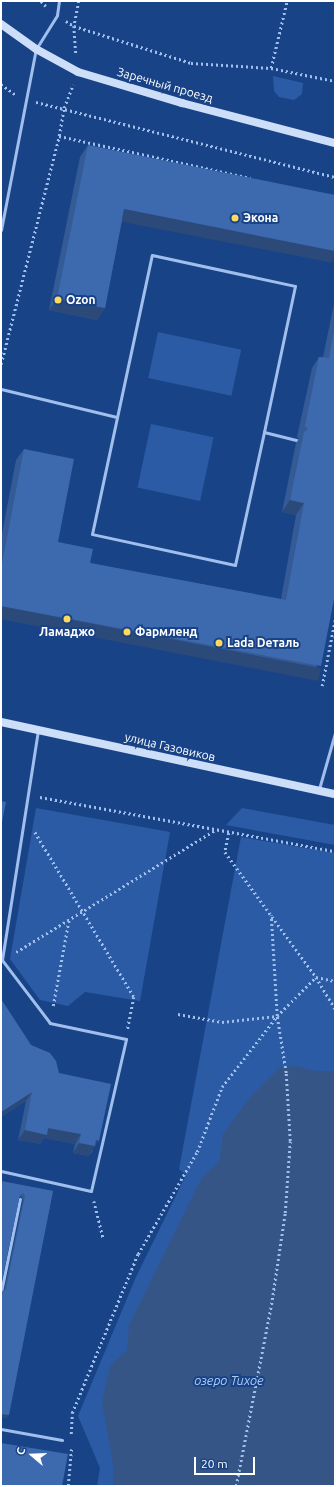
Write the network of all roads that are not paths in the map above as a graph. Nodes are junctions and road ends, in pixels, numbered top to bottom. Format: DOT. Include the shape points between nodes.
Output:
graph roads {
  1 [pos="59,1"];
  2 [pos="1,24"];
  3 [pos="36,49"];
  4 [pos="335,143"];
  5 [pos="1,230"];
  6 [pos="1,389"];
  7 [pos="117,416"];
  8 [pos="264,432"];
  9 [pos="297,440"];
  10 [pos="1,722"];
  11 [pos="38,730"];
  12 [pos="335,733"];
  13 [pos="318,790"];
  14 [pos="335,794"];
  15 [pos="2,960"];
  16 [pos="1,1171"];
  17 [pos="20,1199"];
  18 [pos="1,1292"];
  19 [pos="1,1429"];
  20 [pos="62,1440"];
  1 -- 3 [label="lane" via="57,15"];
  2 -- 3 [label="street, Заречный проезд"];
  3 -- 4 [label="street, Заречный проезд" via="78,72 182,103"];
  3 -- 5 [label="lane"];
  6 -- 7 [label="lane"];
  7 -- 8 [label="lane" via="92,534 235,565"];
  7 -- 8 [label="lane" via="152,255 295,286"];
  8 -- 9 [label="lane"];
  10 -- 11 [label="street, улица Газовиков"];
  11 -- 13 [label="street, улица Газовиков"];
  11 -- 15 [label="lane"];
  12 -- 13 [label="lane"];
  13 -- 14 [label="street, улица Газовиков"];
  15 -- 16 [label="lane" via="50,1023 126,1039 91,1191"];
  17 -- 18 [label="lane"];
  19 -- 20 [label="lane"];
}
